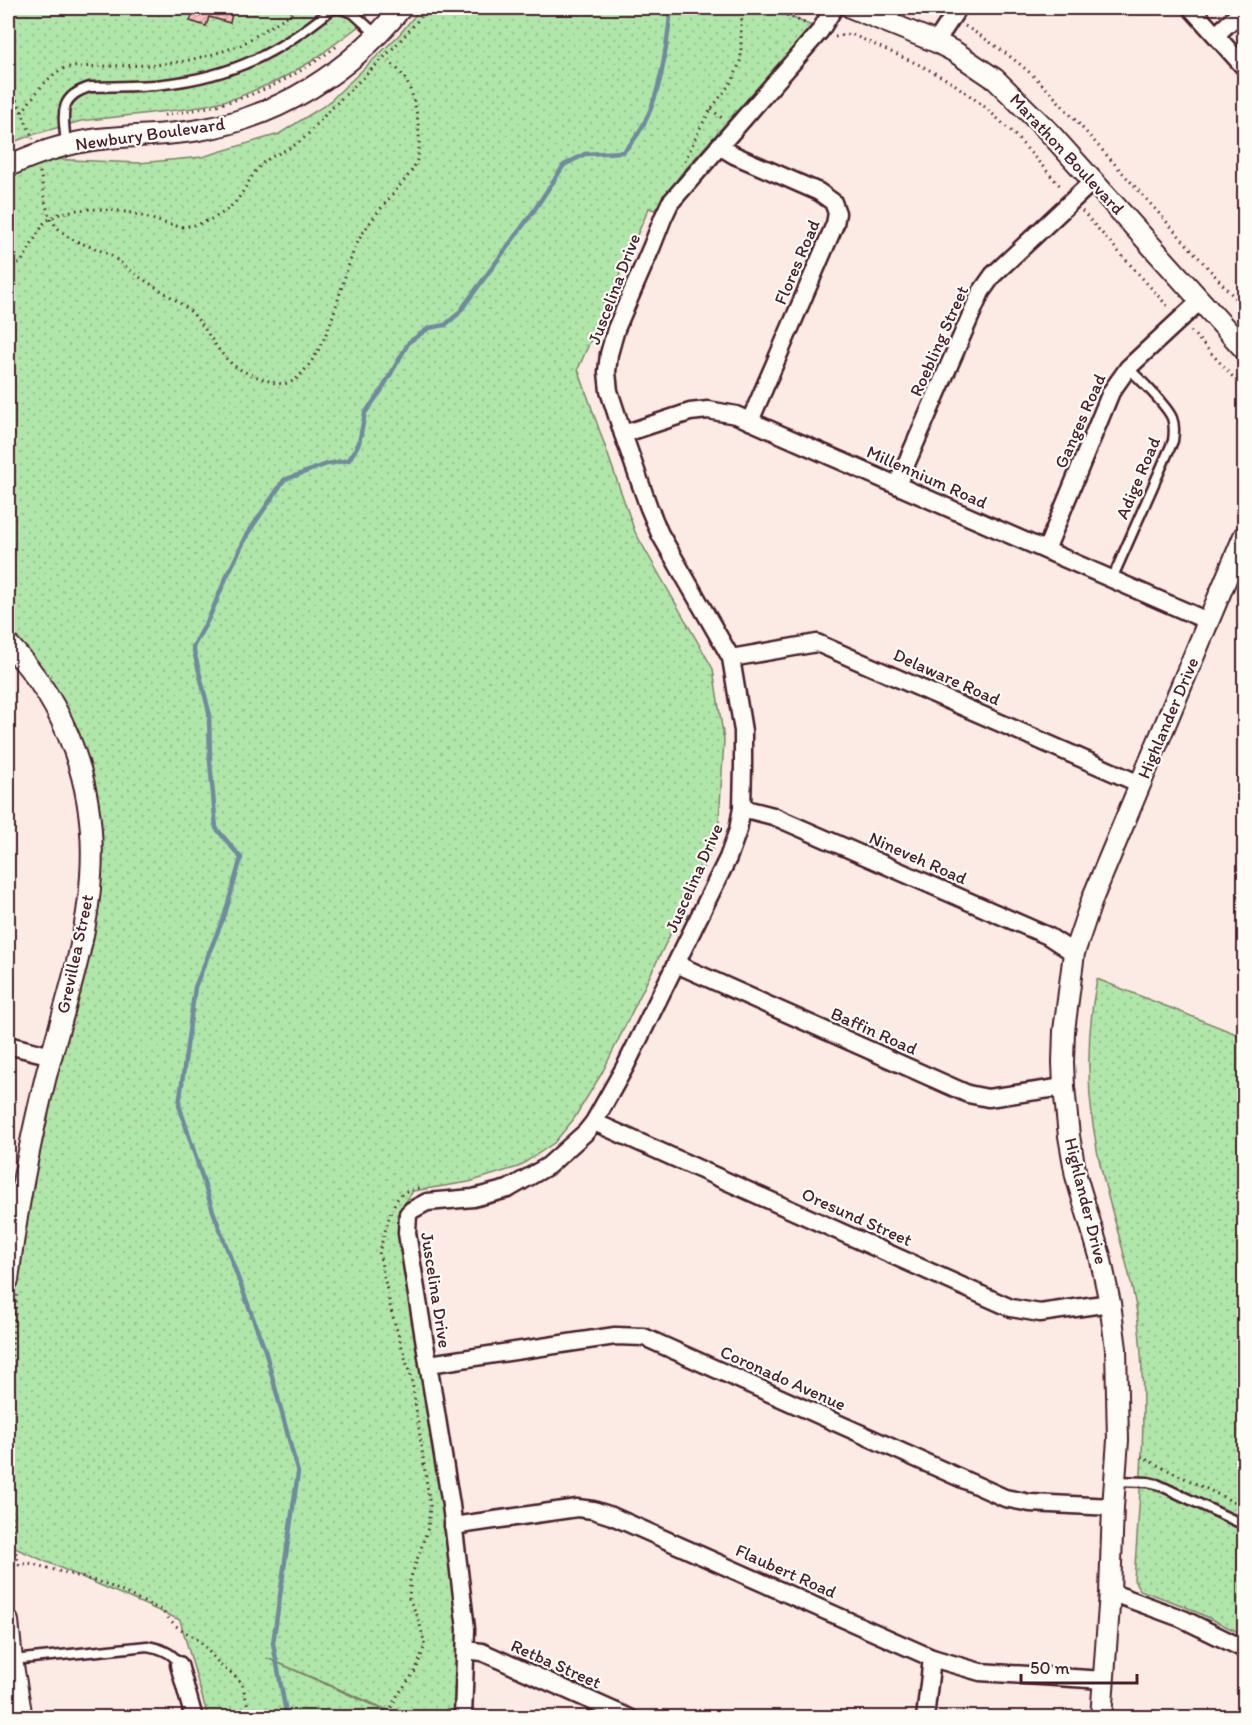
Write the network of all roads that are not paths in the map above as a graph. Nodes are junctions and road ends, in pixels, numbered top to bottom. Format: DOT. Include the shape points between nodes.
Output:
graph roads {
  1 [pos="338,8"];
  2 [pos="401,8"];
  3 [pos="834,8"];
  4 [pos="852,8"];
  5 [pos="1191,8"];
  6 [pos="1245,9"];
  7 [pos="954,13"];
  8 [pos="377,35"];
  9 [pos="1216,35"];
  10 [pos="936,42"];
  11 [pos="1245,67"];
  12 [pos="66,137"];
  13 [pos="719,146"];
  14 [pos="8,166"];
  15 [pos="1093,181"];
  16 [pos="1201,300"];
  17 [pos="1245,349"];
  18 [pos="1128,368"];
  19 [pos="750,421"];
  20 [pos="623,434"];
  21 [pos="897,485"];
  22 [pos="1245,536"];
  23 [pos="1046,550"];
  24 [pos="1112,579"];
  25 [pos="1209,622"];
  26 [pos="8,644"];
  27 [pos="731,658"];
  28 [pos="1140,784"];
  29 [pos="742,808"];
  30 [pos="1074,953"];
  31 [pos="676,964"];
  32 [pos="8,1045"];
  33 [pos="52,1056"];
  34 [pos="1064,1087"];
  35 [pos="594,1122"];
  36 [pos="8,1280"];
  37 [pos="1110,1303"];
  38 [pos="429,1364"];
  39 [pos="1115,1481"];
  40 [pos="1113,1507"];
  41 [pos="1245,1525"];
  42 [pos="453,1526"];
  43 [pos="1110,1592"];
  44 [pos="8,1621"];
  45 [pos="1245,1649"];
  46 [pos="466,1650"];
  47 [pos="932,1658"];
  48 [pos="12,1660"];
  49 [pos="178,1665"];
  50 [pos="1104,1680"];
  51 [pos="22,1718"];
  52 [pos="194,1718"];
  53 [pos="463,1718"];
  54 [pos="630,1718"];
  55 [pos="925,1718"];
  56 [pos="1101,1718"];
  1 -- 8 [label="lane" via="353,13"];
  1 -- 12 [label="lane" via="264,57 233,69 162,85 80,90 63,108"];
  2 -- 8 [label="street, Newbury Boulevard"];
  3 -- 13 [label="street, Juscelina Drive" via="820,31"];
  4 -- 10 [label="street, Marathon Boulevard"];
  5 -- 9 [label="street"];
  6 -- 9 [label="street"];
  7 -- 10 [label="street"];
  8 -- 12 [label="street, Newbury Boulevard" via="311,88 237,122 163,135"];
  9 -- 11 [label="street"];
  10 -- 15 [label="street, Marathon Boulevard" via="1003,86"];
  12 -- 14 [label="street, Newbury Boulevard" via="34,146"];
  13 -- 19 [label="street, Flores Road" via="819,192 833,202 837,213"];
  13 -- 20 [label="street, Juscelina Drive" via="670,203 616,329 607,372"];
  15 -- 16 [label="street, Marathon Boulevard"];
  15 -- 21 [label="street, Roebling Street" via="993,275 981,292"];
  16 -- 17 [label="street, Marathon Boulevard"];
  16 -- 18 [label="street, Ganges Road"];
  18 -- 23 [label="street, Ganges Road" via="1111,392"];
  18 -- 24 [label="lane, Adige Road" via="1171,416 1174,429 1173,441"];
  19 -- 20 [label="street, Millennium Road" via="708,410"];
  19 -- 21 [label="street, Millennium Road"];
  20 -- 27 [label="street, Juscelina Drive" via="660,534"];
  21 -- 23 [label="street, Millennium Road"];
  22 -- 25 [label="street, Highlander Drive"];
  23 -- 24 [label="street, Millennium Road"];
  24 -- 25 [label="street, Millennium Road"];
  25 -- 28 [label="street, Highlander Drive"];
  26 -- 33 [label="street, Grevillea Street" via="36,676 64,725 82,773 90,813 87,910"];
  27 -- 28 [label="street, Delaware Road" via="817,643"];
  27 -- 29 [label="street, Juscelina Drive" via="744,731"];
  28 -- 30 [label="street, Highlander Drive"];
  29 -- 30 [label="street, Nineveh Road" via="772,816 1048,936"];
  29 -- 31 [label="street, Juscelina Drive" via="728,858"];
  30 -- 34 [label="street, Highlander Drive" via="1064,1031"];
  31 -- 34 [label="street, Baffin Road" via="968,1094 988,1098"];
  31 -- 35 [label="street, Juscelina Drive"];
  32 -- 33 [label="street"];
  33 -- 36 [label="street, Grevillea Street" via="15,1220"];
  34 -- 37 [label="street, Highlander Drive" via="1076,1176"];
  35 -- 37 [label="street, Oresund Street" via="1011,1308 1040,1313"];
  35 -- 38 [label="street, Juscelina Drive" via="548,1166 519,1184 473,1198 427,1202 408,1215 407,1233"];
  37 -- 39 [label="street, Highlander Drive" via="1118,1400"];
  38 -- 40 [label="street, Coronado Avenue" via="615,1336 644,1337 1005,1498"];
  38 -- 42 [label="street, Juscelina Drive"];
  39 -- 40 [label="street, Highlander Drive"];
  39 -- 41 [label="lane" via="1156,1484"];
  40 -- 43 [label="street, Highlander Drive"];
  42 -- 46 [label="street, Juscelina Drive"];
  42 -- 47 [label="street, Flaubert Road" via="577,1508 593,1510"];
  43 -- 45 [label="street" via="1183,1619"];
  43 -- 50 [label="street, Highlander Drive"];
  44 -- 48 [label="street"];
  46 -- 53 [label="street, Juscelina Drive"];
  46 -- 54 [label="street, Retba Street" via="482,1652"];
  47 -- 50 [label="street, Flaubert Road" via="980,1672"];
  47 -- 55 [label="street"];
  48 -- 49 [label="lane" via="147,1646 171,1654"];
  48 -- 51 [label="street"];
  49 -- 52 [label="street"];
  50 -- 56 [label="street, Highlander Drive"];
}
